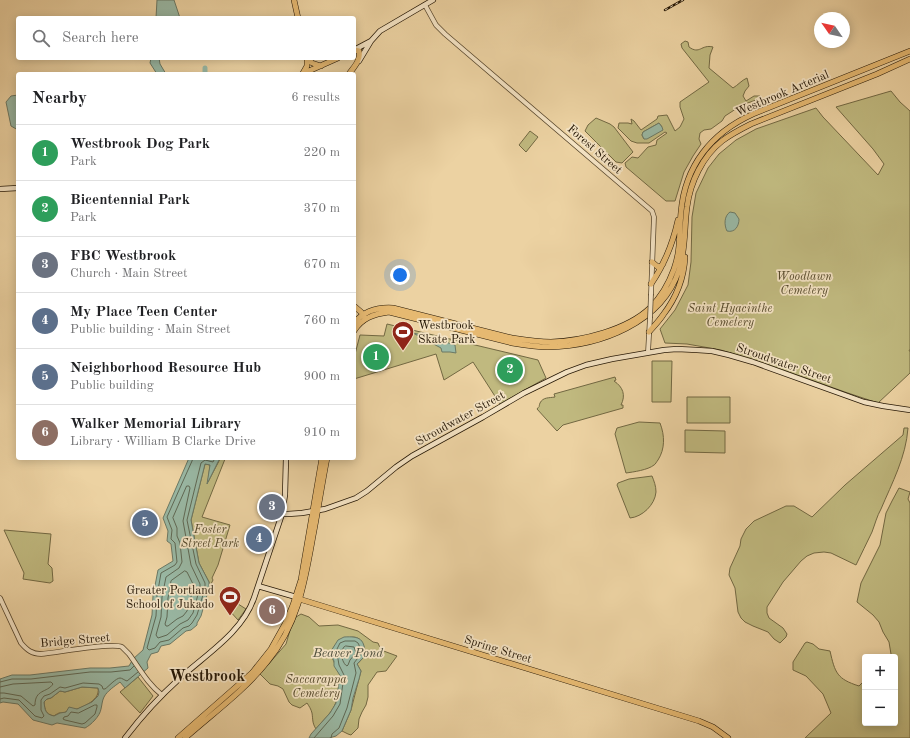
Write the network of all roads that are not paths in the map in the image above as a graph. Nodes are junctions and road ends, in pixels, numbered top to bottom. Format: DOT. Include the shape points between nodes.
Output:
graph roads {
  1 [pos="294,0"];
  2 [pos="433,0"];
  3 [pos="425,5"];
  4 [pos="298,16"];
  5 [pos="371,41"];
  6 [pos="356,49"];
  7 [pos="356,50"];
  8 [pos="910,51"];
  9 [pos="910,59"];
  10 [pos="307,60"];
  11 [pos="309,60"];
  12 [pos="334,60"];
  13 [pos="359,61"];
  14 [pos="321,66"];
  15 [pos="303,72"];
  16 [pos="307,72"];
  17 [pos="351,72"];
  18 [pos="16,188"];
  19 [pos="0,189"];
  20 [pos="680,214"];
  21 [pos="685,237"];
  22 [pos="652,262"];
  23 [pos="663,264"];
  24 [pos="651,284"];
  25 [pos="356,308"];
  26 [pos="364,317"];
  27 [pos="650,319"];
  28 [pos="356,322"];
  29 [pos="658,322"];
  30 [pos="356,328"];
  31 [pos="650,332"];
  32 [pos="648,352"];
  33 [pos="910,410"];
  34 [pos="286,460"];
  35 [pos="322,460"];
  36 [pos="327,460"];
  37 [pos="315,510"];
  38 [pos="282,514"];
  39 [pos="258,586"];
  40 [pos="0,598"];
  41 [pos="298,598"];
  42 [pos="162,695"];
  43 [pos="125,738"];
  44 [pos="178,738"];
  45 [pos="185,738"];
  46 [pos="728,738"];
  1 -- 4 [label="main road"];
  2 -- 3 [label="main road"];
  3 -- 5 [label="main road" via="380,31"];
  3 -- 22 [label="street, Forest Street" via="436,25 445,34 652,211"];
  5 -- 6 [label="main road"];
  5 -- 13 [label="main road"];
  7 -- 13 [label="main road" via="360,53"];
  8 -- 20 [label="main road, Westbrook Arterial" via="762,110 733,125 712,142 696,164 685,187"];
  9 -- 21 [label="main road, Westbrook Arterial" via="751,124 723,140 707,158 694,180 687,206"];
  10 -- 15 [label="main road"];
  11 -- 14 [label="main road"];
  12 -- 14 [label="main road"];
  13 -- 17 [label="main road"];
  14 -- 16 [label="main road"];
  18 -- 19 [label="main road"];
  20 -- 23 [label="main road"];
  20 -- 26 [label="main road, Westbrook Arterial" via="677,260 663,290 641,315 600,334 570,341 530,341 393,308 376,309"];
  21 -- 26 [label="main road, Westbrook Arterial" via="678,272 660,302 629,327 593,341 549,347 530,346 389,312"];
  21 -- 29 [label="main road" via="685,261 680,282 670,305"];
  22 -- 23 [label="main road" via="658,267"];
  22 -- 24 [label="street, Forest Street"];
  23 -- 24 [label="main road"];
  24 -- 27 [label="street, Forest Street, bridge"];
  25 -- 26 [label="main road"];
  26 -- 28 [label="main road"];
  26 -- 30 [label="main road"];
  27 -- 29 [label="main road"];
  27 -- 31 [label="street, Forest Street"];
  29 -- 31 [label="main road"];
  31 -- 32 [label="street, Forest Street"];
  32 -- 33 [label="main road, Stroudwater Street" via="677,349 722,353 864,402"];
  32 -- 37 [label="main road, Stroudwater Street" via="586,365 549,381 412,456 360,496"];
  34 -- 38 [label="main road"];
  35 -- 37 [label="main road"];
  36 -- 37 [label="main road"];
  37 -- 38 [label="main road, Stroudwater Street"];
  37 -- 41 [label="main road" via="305,581"];
  38 -- 39 [label="main road"];
  39 -- 41 [label="main road, Spring Street"];
  39 -- 42 [label="main road" via="249,610 234,630"];
  40 -- 42 [label="street, Bridge Street" via="21,643 27,650 47,654 111,646 122,648"];
  41 -- 44 [label="main road" via="277,641 262,661"];
  41 -- 45 [label="main road" via="291,624 267,663"];
  41 -- 46 [label="main road, Spring Street" via="699,721"];
  42 -- 43 [label="main road"];
}
